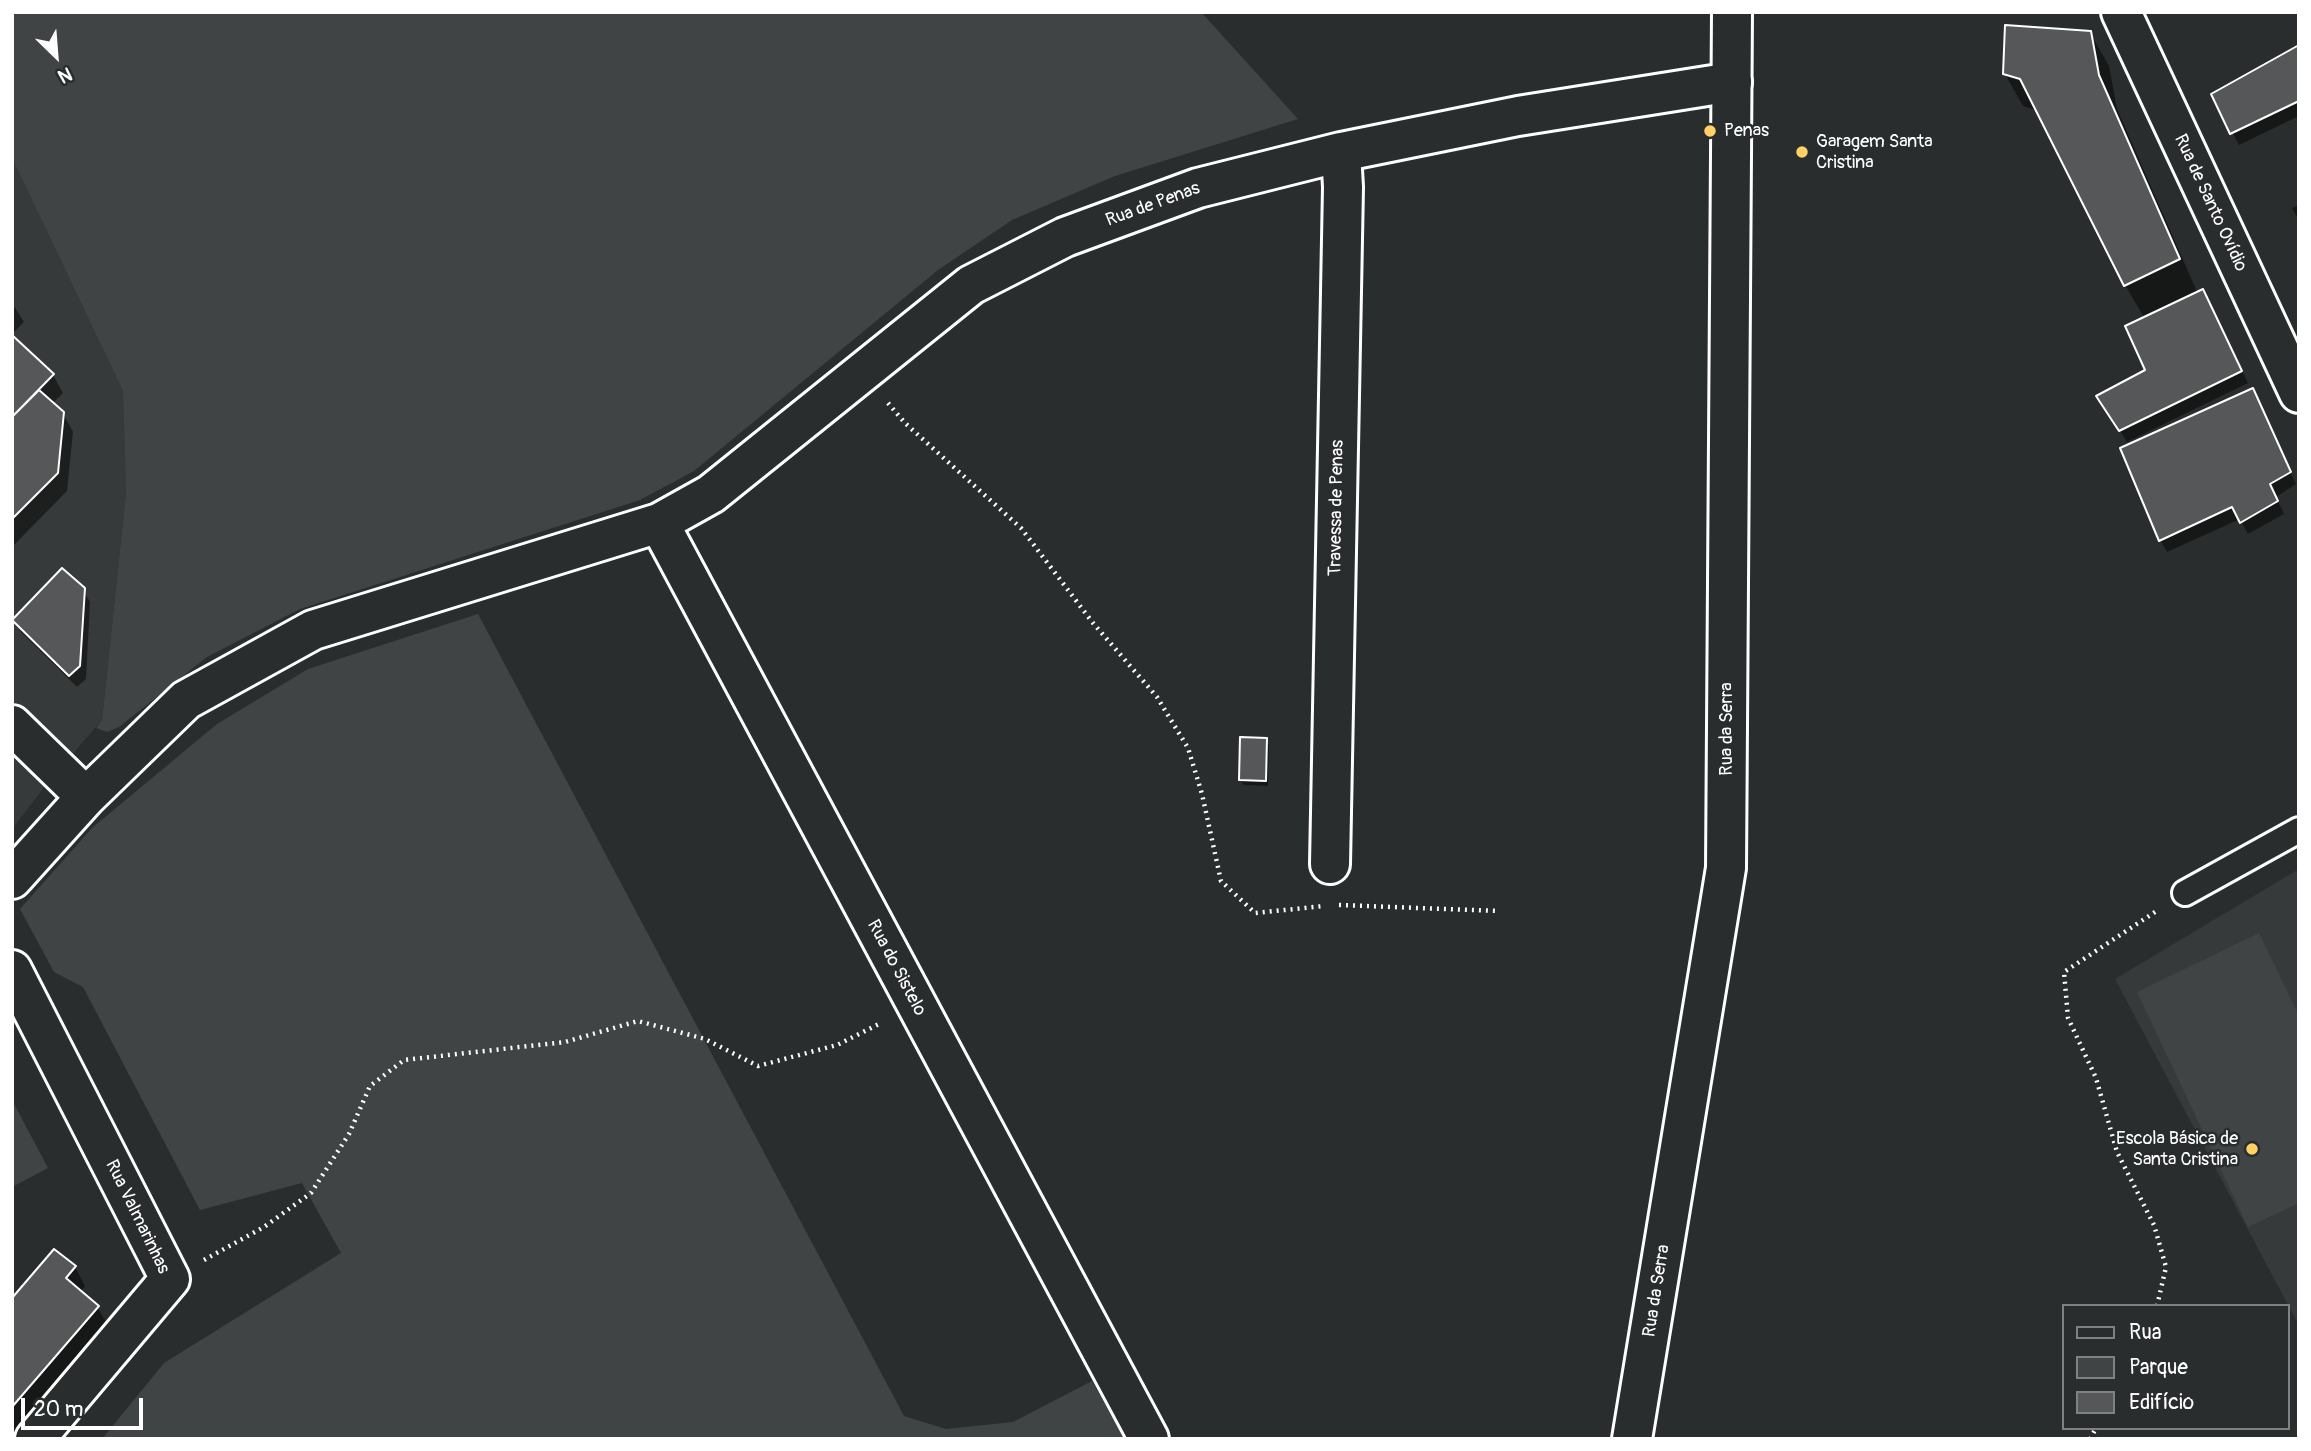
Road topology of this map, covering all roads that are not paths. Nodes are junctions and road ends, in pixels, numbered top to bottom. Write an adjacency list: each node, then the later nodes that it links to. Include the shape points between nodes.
1 (1732, 12): 3 (street, Rua da Serra)
2 (2121, 12): 5 (street, Rua de Santo Ovídio)
3 (1732, 82): 4 (street, Rua de Penas, via 1518,116); 16 (street, Rua da Serra, via 1726,868)
4 (1341, 152): 6 (street, Rua de Penas, via 1198,188 1065,237 971,285 711,494); 10 (street, Travessa de Penas)
5 (2299, 393)
6 (659, 523): 8 (street, Rua de Penas, via 313,630 186,700); 14 (street, Rua do Sistelo)
7 (12, 725): 8 (street)
8 (86, 797): 11 (street)
9 (2299, 830): 12 (lane)
10 (1330, 863)
11 (12, 878)
12 (2185, 893)
13 (12, 970): 15 (street, Rua Valmarinhas, via 170,1279)
14 (1140, 1430)
15 (35, 1439)
16 (1632, 1439)

